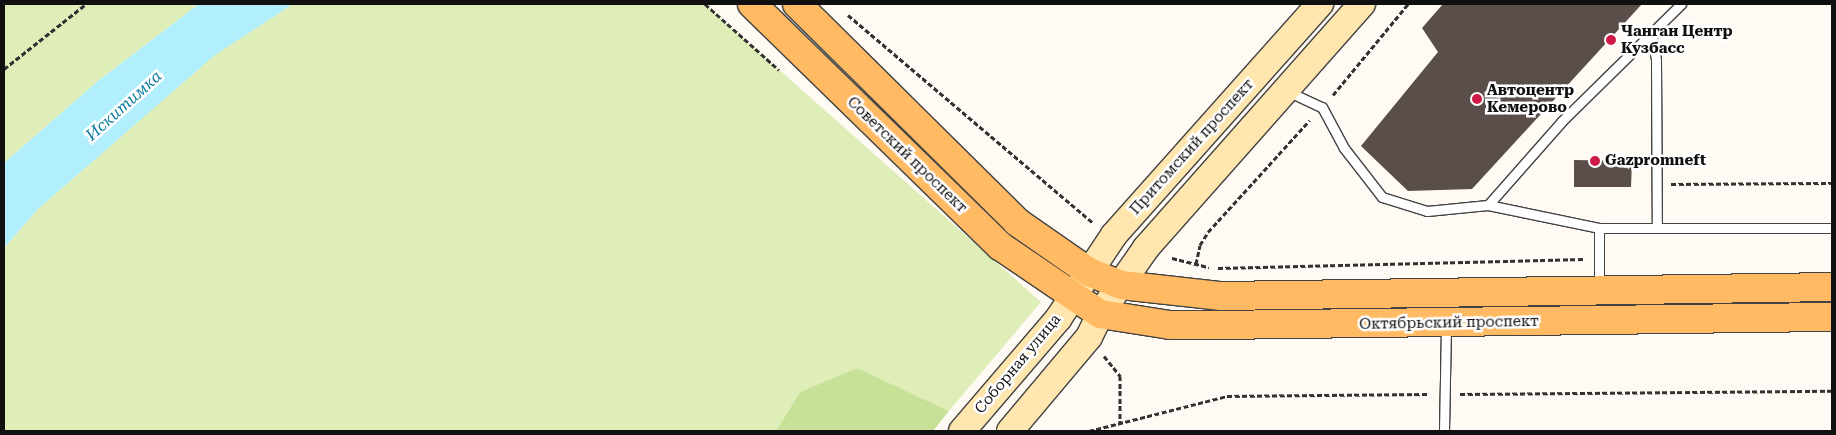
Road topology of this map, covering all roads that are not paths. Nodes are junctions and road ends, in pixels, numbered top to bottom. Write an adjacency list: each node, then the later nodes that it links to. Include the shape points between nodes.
1 (752, 4): 16 (main road, Советский проспект, via 1000,246)
2 (797, 4): 12 (main road, Советский проспект, via 1017,222)
3 (1320, 4): 12 (main road, Притомский проспект, via 1114,235)
4 (1362, 4): 7 (main road)
5 (1681, 4): 6 (lane)
6 (1651, 31): 8 (lane, via 1562,121); 9 (lane, via 1656,60)
7 (1286, 90): 8 (lane, via 1322,107 1344,148 1382,198 1427,211); 13 (main road, via 1146,248)
8 (1488, 205): 10 (lane)
9 (1657, 227): 10 (lane); 11 (lane)
10 (1599, 228): 15 (lane)
11 (1832, 228)
12 (1089, 272): 13 (main road, Советский проспект); 16 (main road, Притомский проспект)
13 (1121, 285): 15 (main road, Октябрьский проспект, via 1221,296); 17 (main road)
14 (1832, 288): 15 (main road, Октябрьский проспект)
15 (1599, 291)
16 (1072, 295): 17 (main road, Октябрьский проспект); 20 (main road, Соборная улица, via 1058,319)
17 (1100, 314): 19 (main road, Октябрьский проспект, via 1170,325); 21 (main road, via 1089,337)
18 (1832, 318): 19 (main road, Октябрьский проспект)
19 (1446, 323): 22 (lane)
20 (962, 431)
21 (1010, 431)
22 (1444, 431)

